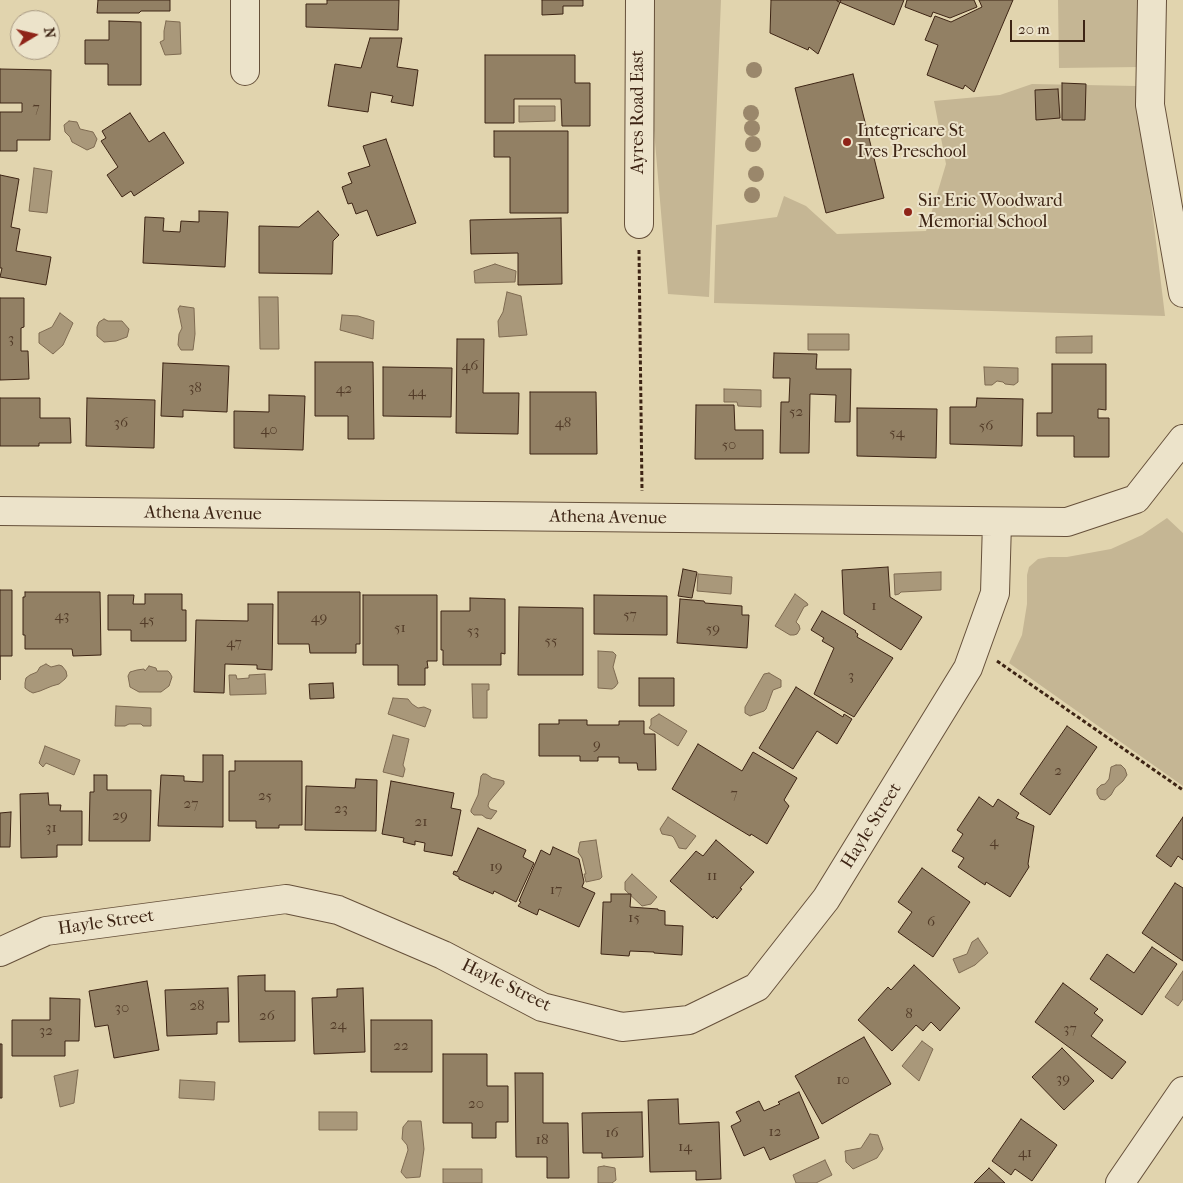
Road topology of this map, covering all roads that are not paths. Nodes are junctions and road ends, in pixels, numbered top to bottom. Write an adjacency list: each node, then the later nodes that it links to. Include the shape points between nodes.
1 (245, 0): 4 (street)
2 (640, 0): 5 (street, Ayres Road East)
3 (1152, 0): 6 (street, via 1150,106)
4 (245, 71)
5 (639, 224)
6 (1183, 293)
7 (1183, 439): 9 (street, Athena Avenue, via 1136,499 1067,522)
8 (0, 511): 9 (street, Athena Avenue)
9 (998, 522): 10 (street, Hayle Street, via 995,593 968,668 826,899 757,987 689,1020 622,1027 542,1007 443,954 338,910 286,899 46,931)
10 (0, 952)
11 (1183, 1091): 12 (street)
12 (1120, 1183)

